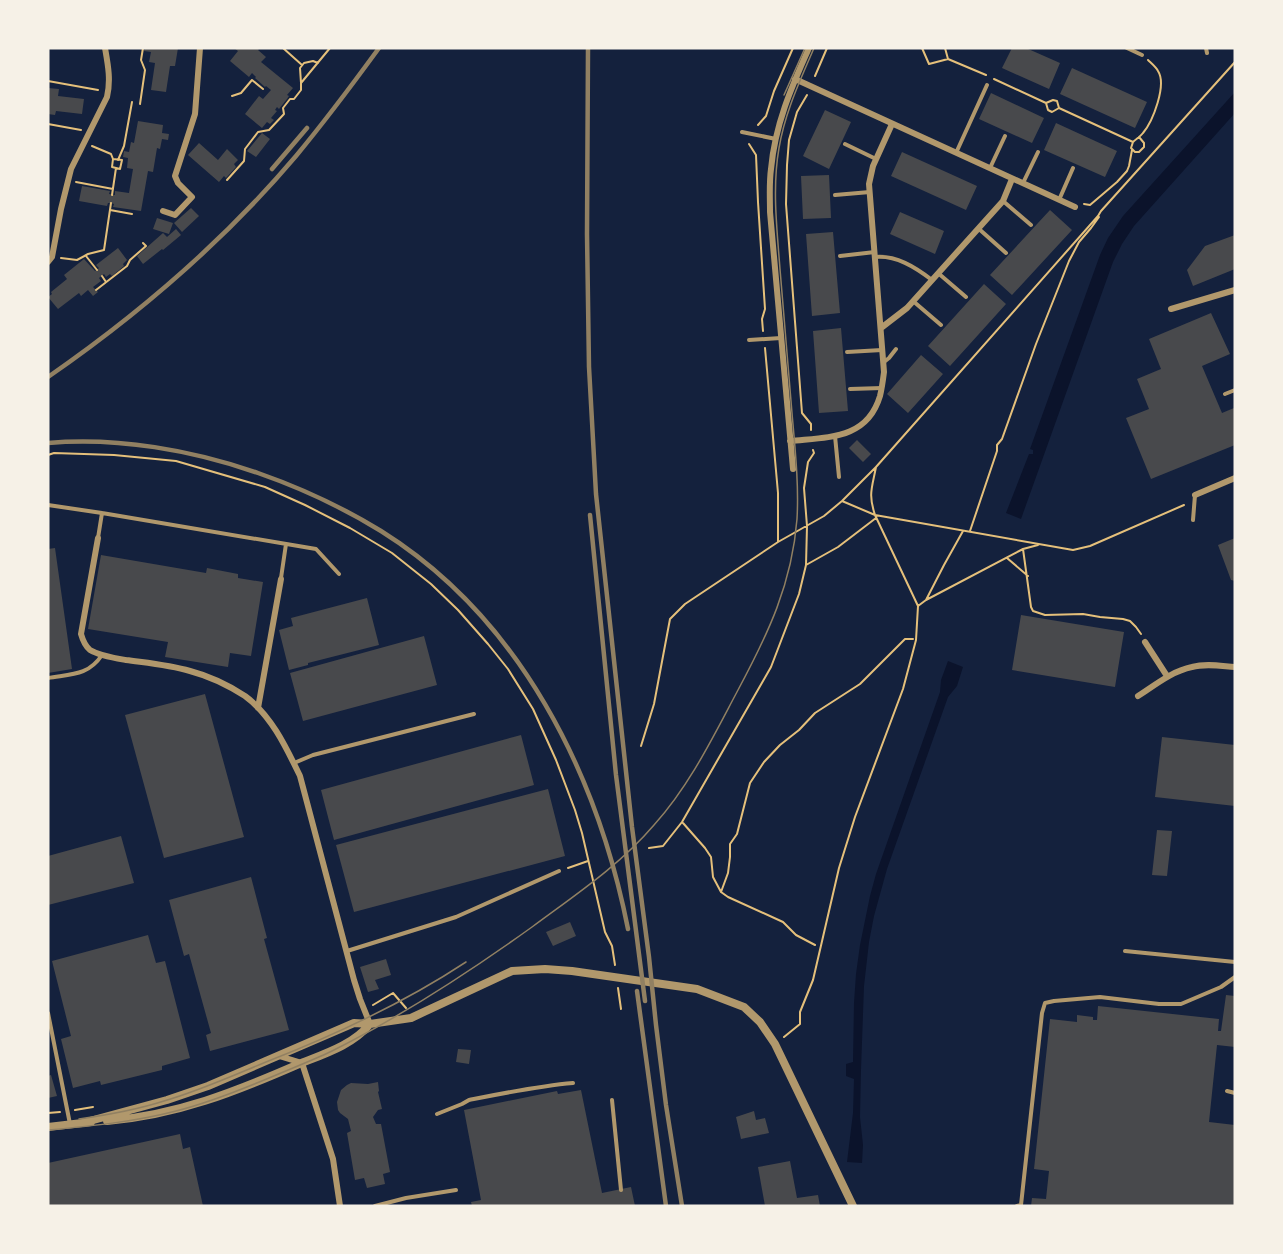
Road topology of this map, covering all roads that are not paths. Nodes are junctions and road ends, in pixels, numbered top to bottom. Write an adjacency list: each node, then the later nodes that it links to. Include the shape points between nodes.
1 (105, 48): 31 (street, via 108,92 71,169)
2 (200, 48): 25 (street, via 195,114 176,176 177,183 192,197 175,215)
3 (809, 48): 6 (street)
4 (1127, 48): 5 (lane)
5 (1142, 55)
6 (795, 79): 8 (street); 11 (street)
7 (987, 85): 14 (lane)
8 (892, 124): 14 (street); 15 (street)
9 (742, 132): 11 (lane)
10 (1005, 136): 16 (lane)
11 (776, 139): 40 (street, via 770,212)
12 (845, 144): 15 (lane)
13 (1038, 152): 19 (lane)
14 (956, 153): 16 (street)
15 (876, 159): 20 (street, via 869,179)
16 (990, 168): 18 (street)
17 (1073, 168): 22 (lane)
18 (1012, 179): 19 (street); 23 (street)
19 (1023, 183): 22 (street)
20 (870, 192): 21 (lane); 29 (street)
21 (835, 195)
22 (1059, 200): 24 (street)
23 (1003, 201): 26 (lane); 27 (street)
24 (1075, 207)
25 (163, 212)
26 (1032, 225)
27 (979, 229): 28 (lane); 32 (street)
28 (1006, 253)
29 (875, 255): 30 (lane); 33 (lane, via 896,259); 39 (street)
30 (840, 256)
31 (50, 260)
32 (938, 273): 33 (street); 35 (lane)
33 (932, 280): 36 (street)
34 (1235, 290): 37 (street)
35 (966, 297)
36 (914, 301): 38 (lane); 39 (street)
37 (1170, 309)
38 (941, 325)
39 (881, 328): 43 (street)
40 (781, 338): 41 (lane); 51 (street)
41 (749, 340)
42 (896, 349): 45 (lane)
43 (882, 350): 44 (lane); 45 (street)
44 (847, 352)
45 (883, 362): 46 (street)
46 (882, 388): 47 (lane); 50 (street, via 875,409 862,424)
47 (850, 389)
48 (1235, 390): 49 (lane)
49 (1225, 394)
50 (835, 436): 51 (street); 53 (lane)
51 (790, 441): 52 (street)
52 (793, 469)
53 (839, 477)
54 (1235, 478): 55 (street)
55 (1195, 495): 58 (lane)
56 (48, 505): 57 (lane)
57 (102, 513): 59 (lane); 60 (lane)
58 (1193, 520)
59 (98, 538): 64 (street, via 81,634 89,649)
60 (286, 544): 61 (lane, via 316,549); 62 (lane)
61 (339, 574)
62 (280, 579): 69 (street)
63 (1145, 642): 66 (street)
64 (102, 654): 67 (lane, via 84,672); 69 (street, via 204,675)
65 (1235, 668): 66 (street, via 1193,666)
66 (1167, 676): 68 (street)
67 (48, 678)
68 (1138, 696)
69 (258, 708): 71 (street)
70 (474, 714): 71 (lane)
71 (294, 763): 73 (street)
72 (559, 871): 73 (lane, via 456,917)
73 (346, 951): 78 (street)
74 (1125, 951): 75 (lane)
75 (1235, 962)
76 (1235, 977): 94 (lane, via 1181,1004 1100,997 1045,1003 1021,1205)
77 (48, 1013): 87 (lane)
78 (370, 1024): 79 (street, via 354,1023); 80 (street, via 344,1045); 93 (street, via 411,1018 512,971 545,969 698,989 744,1007 760,1022 775,1044)
79 (279, 1056): 80 (street); 86 (street, via 208,1086)
80 (302, 1063): 86 (street, via 183,1108 150,1116); 91 (street, via 333,1159)
81 (573, 1083): 85 (lane, via 469,1100)
82 (1227, 1091): 83 (lane)
83 (1235, 1093)
84 (612, 1100): 90 (lane)
85 (437, 1114)
86 (86, 1122): 87 (street)
87 (70, 1124): 88 (street)
88 (48, 1126)
89 (456, 1190): 92 (lane)
90 (621, 1190)
91 (340, 1206)
92 (375, 1206)
93 (853, 1206)
94 (1017, 1206)

